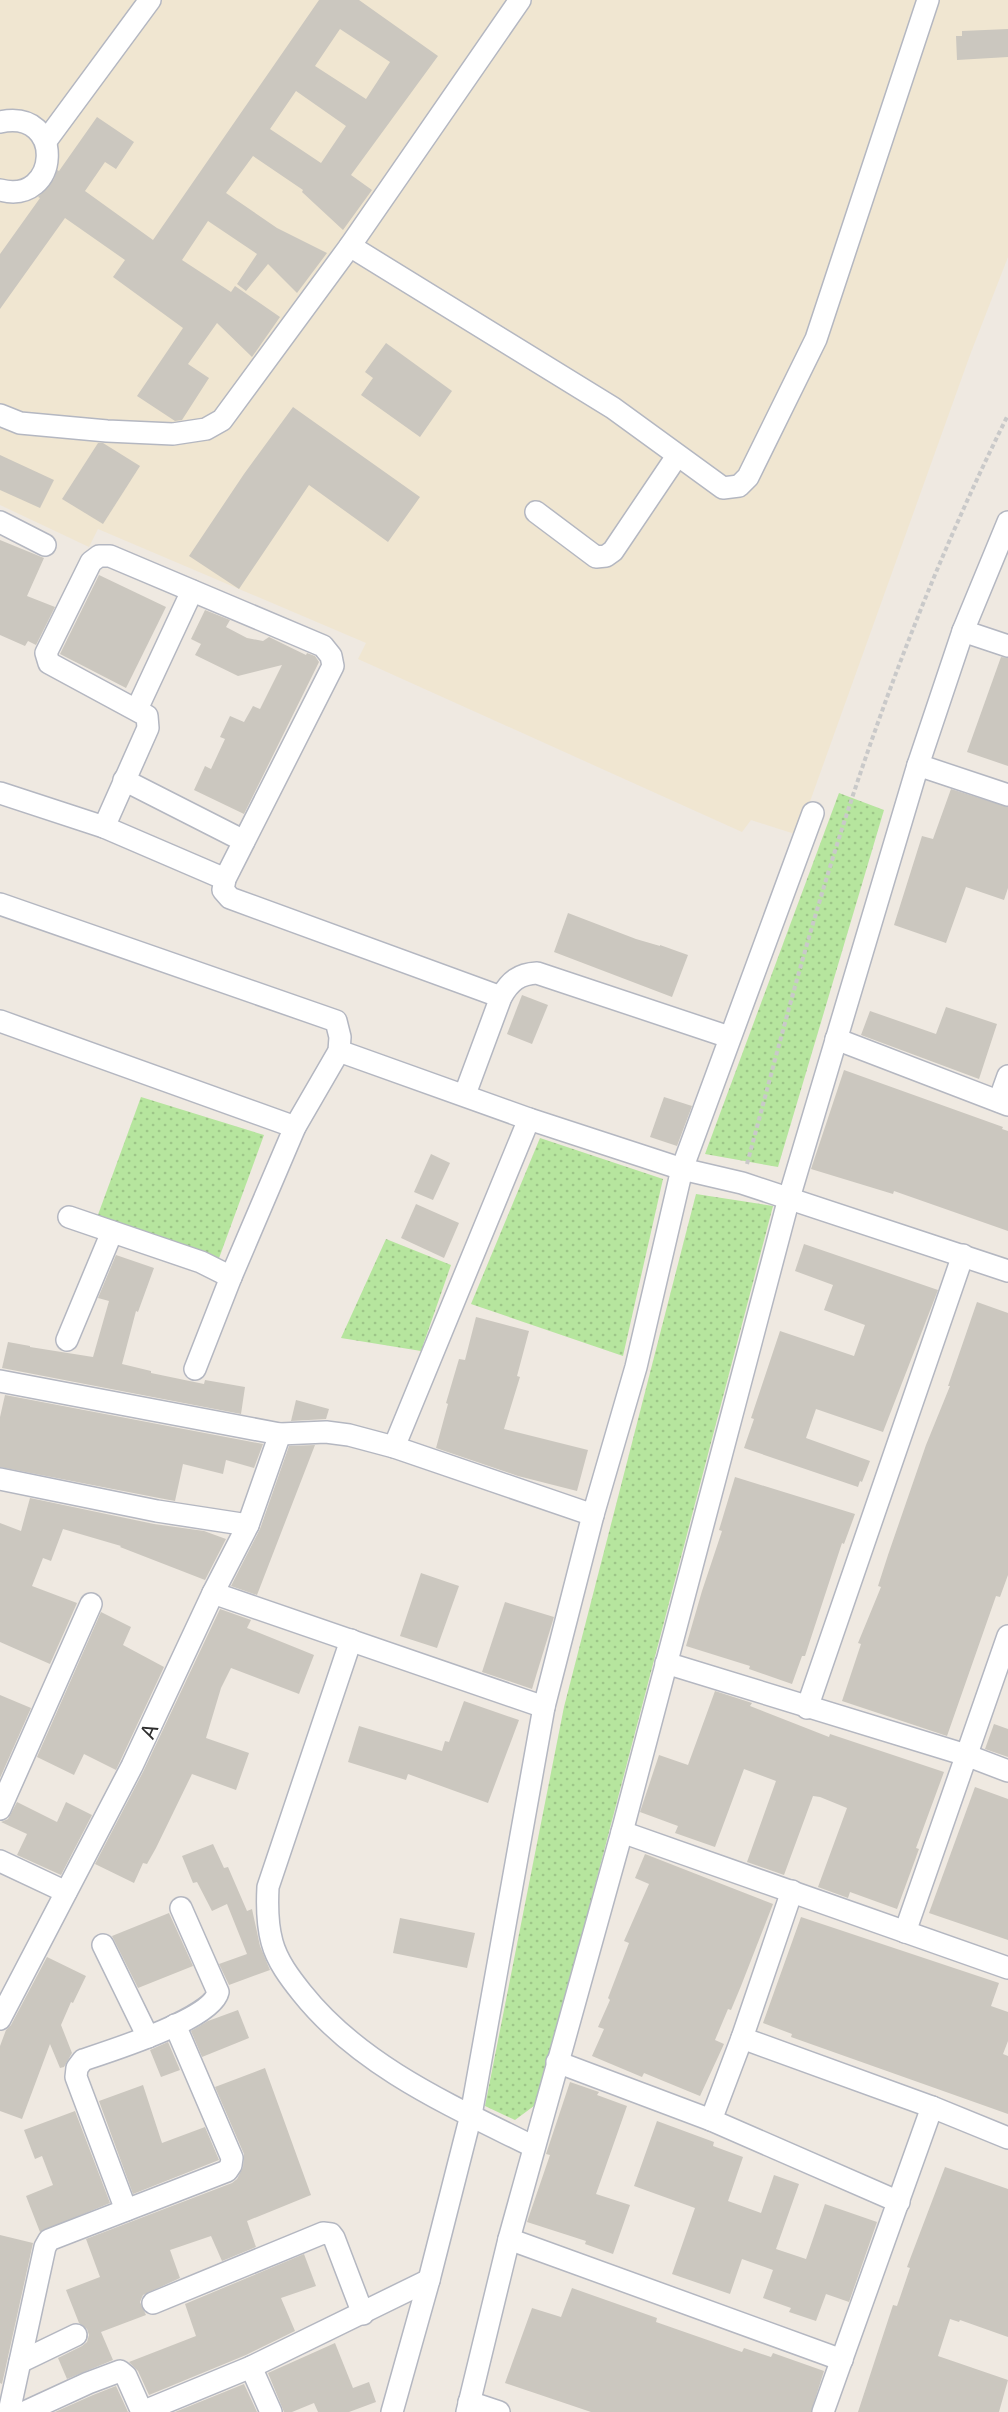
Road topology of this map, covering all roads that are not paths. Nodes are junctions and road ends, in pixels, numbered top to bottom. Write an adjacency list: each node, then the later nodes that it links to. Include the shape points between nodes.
1 (150, 0): 5 (street)
2 (520, 0): 7 (street)
3 (928, 0): 9 (street, via 816,339 748,477 739,486 723,488)
4 (0, 122): 5 (street, via 14,119 33,126)
5 (46, 141): 6 (street, via 49,162 40,180 23,192)
6 (1, 192)
7 (350, 246): 8 (street, via 242,396 222,420 206,429 173,434 107,431 20,423); 9 (street, via 613,408)
8 (0, 415)
9 (677, 456): 10 (street, via 606,556 596,556)
10 (536, 512)
11 (0, 522): 13 (street)
12 (1008, 522): 15 (street)
13 (45, 545)
14 (192, 591): 17 (street); 17 (street, via 110,556 99,556 91,562 46,653 49,663); 24 (street, via 323,646 331,656 333,666)
15 (963, 632): 16 (street); 18 (street)
16 (1008, 646)
17 (137, 709): 19 (street, via 147,716 148,728)
18 (918, 765): 21 (street); 30 (street)
19 (124, 780): 23 (street); 24 (street)
20 (0, 793): 23 (street)
21 (1008, 795)
22 (813, 813): 29 (street)
23 (104, 826): 25 (street)
24 (243, 842): 25 (street)
25 (224, 884): 27 (street, via 230,898)
26 (0, 904): 31 (street, via 336,1022)
27 (501, 997): 29 (street, via 508,984 523,974 537,973); 33 (street)
28 (0, 1021): 36 (street)
29 (729, 1037): 37 (street)
30 (836, 1039): 34 (street); 38 (street)
31 (339, 1051): 33 (street); 36 (street)
32 (1008, 1076): 34 (street)
33 (465, 1094): 35 (street)
34 (1004, 1103)
35 (529, 1119): 37 (street); 48 (street)
36 (295, 1127): 43 (street)
37 (682, 1169): 38 (street); 50 (street, via 636,1367)
38 (789, 1198): 41 (street); 56 (street)
39 (69, 1217): 40 (street)
40 (112, 1232): 43 (street, via 201,1262); 44 (street)
41 (963, 1255): 42 (street); 58 (street)
42 (1008, 1271)
43 (231, 1277): 45 (street)
44 (67, 1340)
45 (195, 1368)
46 (0, 1381): 47 (street)
47 (280, 1434): 48 (street, via 326,1432); 51 (street, A)
48 (394, 1448): 50 (street)
49 (0, 1479): 51 (street)
50 (593, 1515): 57 (street)
51 (248, 1525): 52 (street, A)
52 (213, 1593): 55 (street); 65 (street, A, via 132,1766)
53 (92, 1604): 61 (street)
54 (1008, 1636): 59 (street)
55 (351, 1640): 57 (street); 76 (street, via 268,1887 272,1943 287,1975 338,2031 377,2063)
56 (666, 1663): 58 (street); 62 (street)
57 (544, 1707): 76 (street)
58 (807, 1708): 59 (street)
59 (966, 1755): 60 (street); 67 (street)
60 (1008, 1771)
61 (0, 1809)
62 (622, 1832): 64 (street); 74 (street)
63 (0, 1861): 65 (street)
64 (792, 1890): 67 (street); 73 (street)
65 (66, 1892): 70 (street, A)
66 (181, 1908): 71 (street, via 218,1992 211,2005)
67 (905, 1932): 69 (street)
68 (103, 1945): 72 (street)
69 (1008, 1968)
70 (0, 2019)
71 (175, 2025): 72 (street); 81 (street, via 232,2158 231,2165 227,2171)
72 (148, 2037): 81 (street, via 83,2061 76,2068)
73 (742, 2038): 75 (street); 77 (street)
74 (557, 2062): 77 (street); 79 (street)
75 (932, 2107): 78 (street); 80 (street)
76 (471, 2115): 79 (street); 83 (street)
77 (711, 2120): 80 (street)
78 (1008, 2138)
79 (534, 2147): 82 (street)
80 (899, 2202): 87 (street)
81 (126, 2210): 88 (street, via 49,2240)
82 (509, 2239): 87 (street); 90 (street)
83 (429, 2280): 85 (street); 95 (street)
84 (153, 2303): 85 (street, via 323,2233 334,2238)
85 (363, 2313): 89 (street)
86 (76, 2335): 88 (street)
87 (842, 2360): 97 (street)
88 (20, 2361): 91 (street)
89 (251, 2367): 93 (street); 94 (street)
90 (468, 2407): 96 (street)
91 (9, 2412)
92 (25, 2412): 93 (street, via 120,2371)
93 (142, 2412)
94 (271, 2412)
95 (392, 2412)
96 (499, 2412)
97 (823, 2412)

